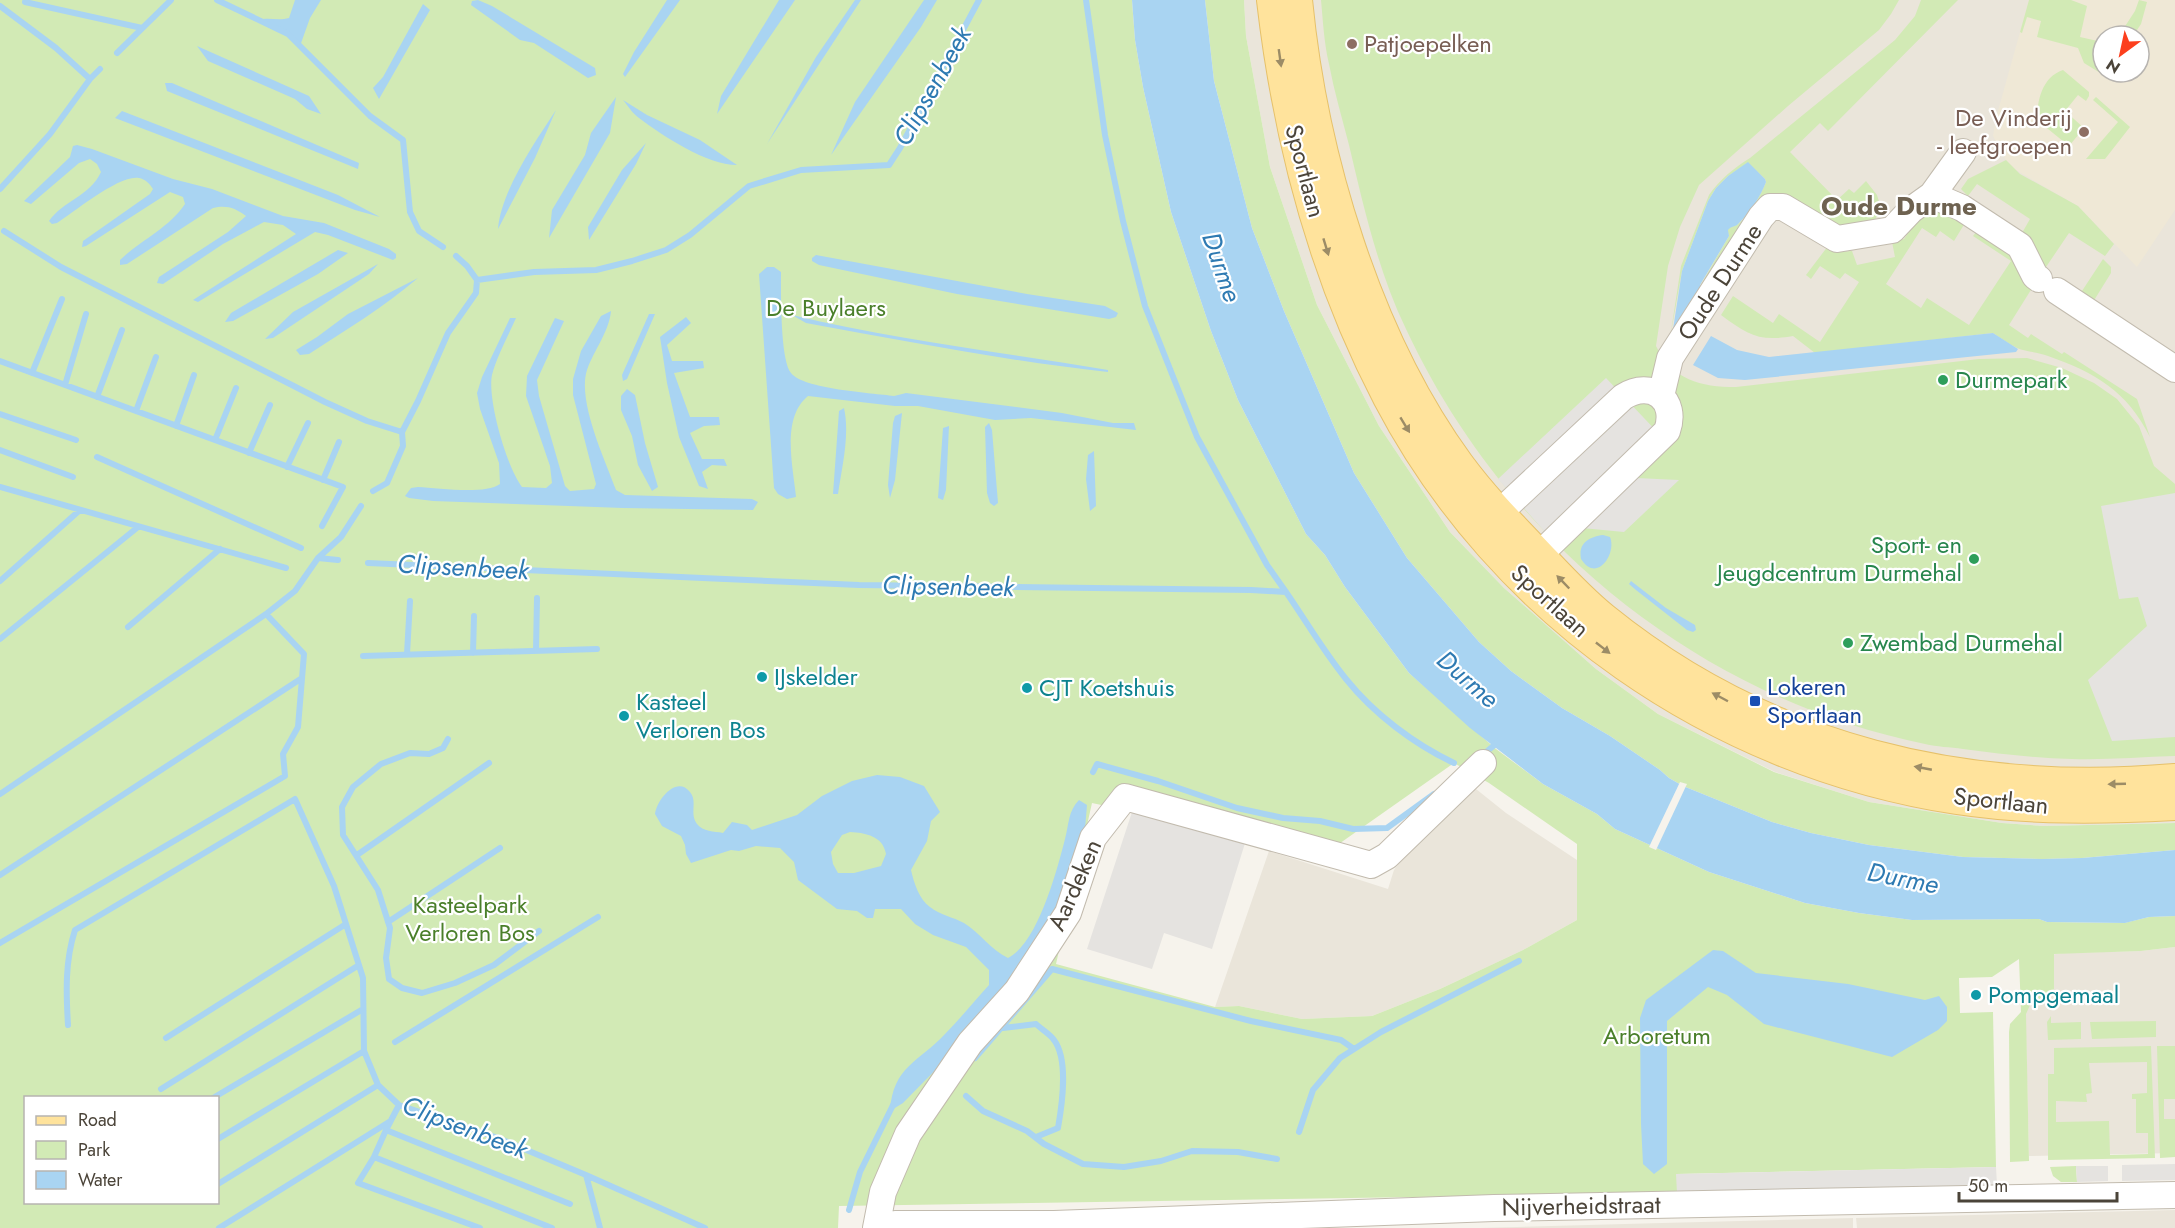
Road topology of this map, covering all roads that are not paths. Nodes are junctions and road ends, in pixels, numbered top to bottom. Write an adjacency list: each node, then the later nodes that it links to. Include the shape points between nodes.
1 (1273, 0): 7 (main road, Sportlaan, one-way to 7, via 1280,62 1300,157 1345,301 1378,376 1431,467)
2 (1296, 0): 7 (main road, Sportlaan, via 1320,144 1358,271 1389,346)
3 (1963, 152): 4 (street, Oude Durme)
4 (1932, 195): 5 (street, via 1962,208 2020,246 2035,276); 6 (street, Oude Durme, via 1892,230 1837,239 1783,207 1770,207 1674,352)
5 (2175, 369)
6 (1661, 396): 7 (street, via 1640,389 1623,397); 8 (street, Oude Durme, via 1669,410 1667,431)
7 (1489, 522): 8 (main road, Sportlaan)
8 (1528, 564): 10 (main road, Sportlaan, one-way to 8, via 2089,784 2001,779 1918,767 1819,741 1736,706 1674,670); 11 (main road, Sportlaan, one-way to 11, via 1586,635 1622,664 1725,725 1811,762 1911,790 1981,801 2068,807)
9 (1483, 763): 13 (street, Aardeken, via 1387,856 1371,865 1125,797 1093,838 1068,913 1017,991 970,1043 908,1134 883,1192)
10 (2175, 780)
11 (2175, 804)
12 (2175, 1195): 13 (street, Nijverheidstraat, via 1494,1208 1054,1224 895,1224)
13 (878, 1228)

